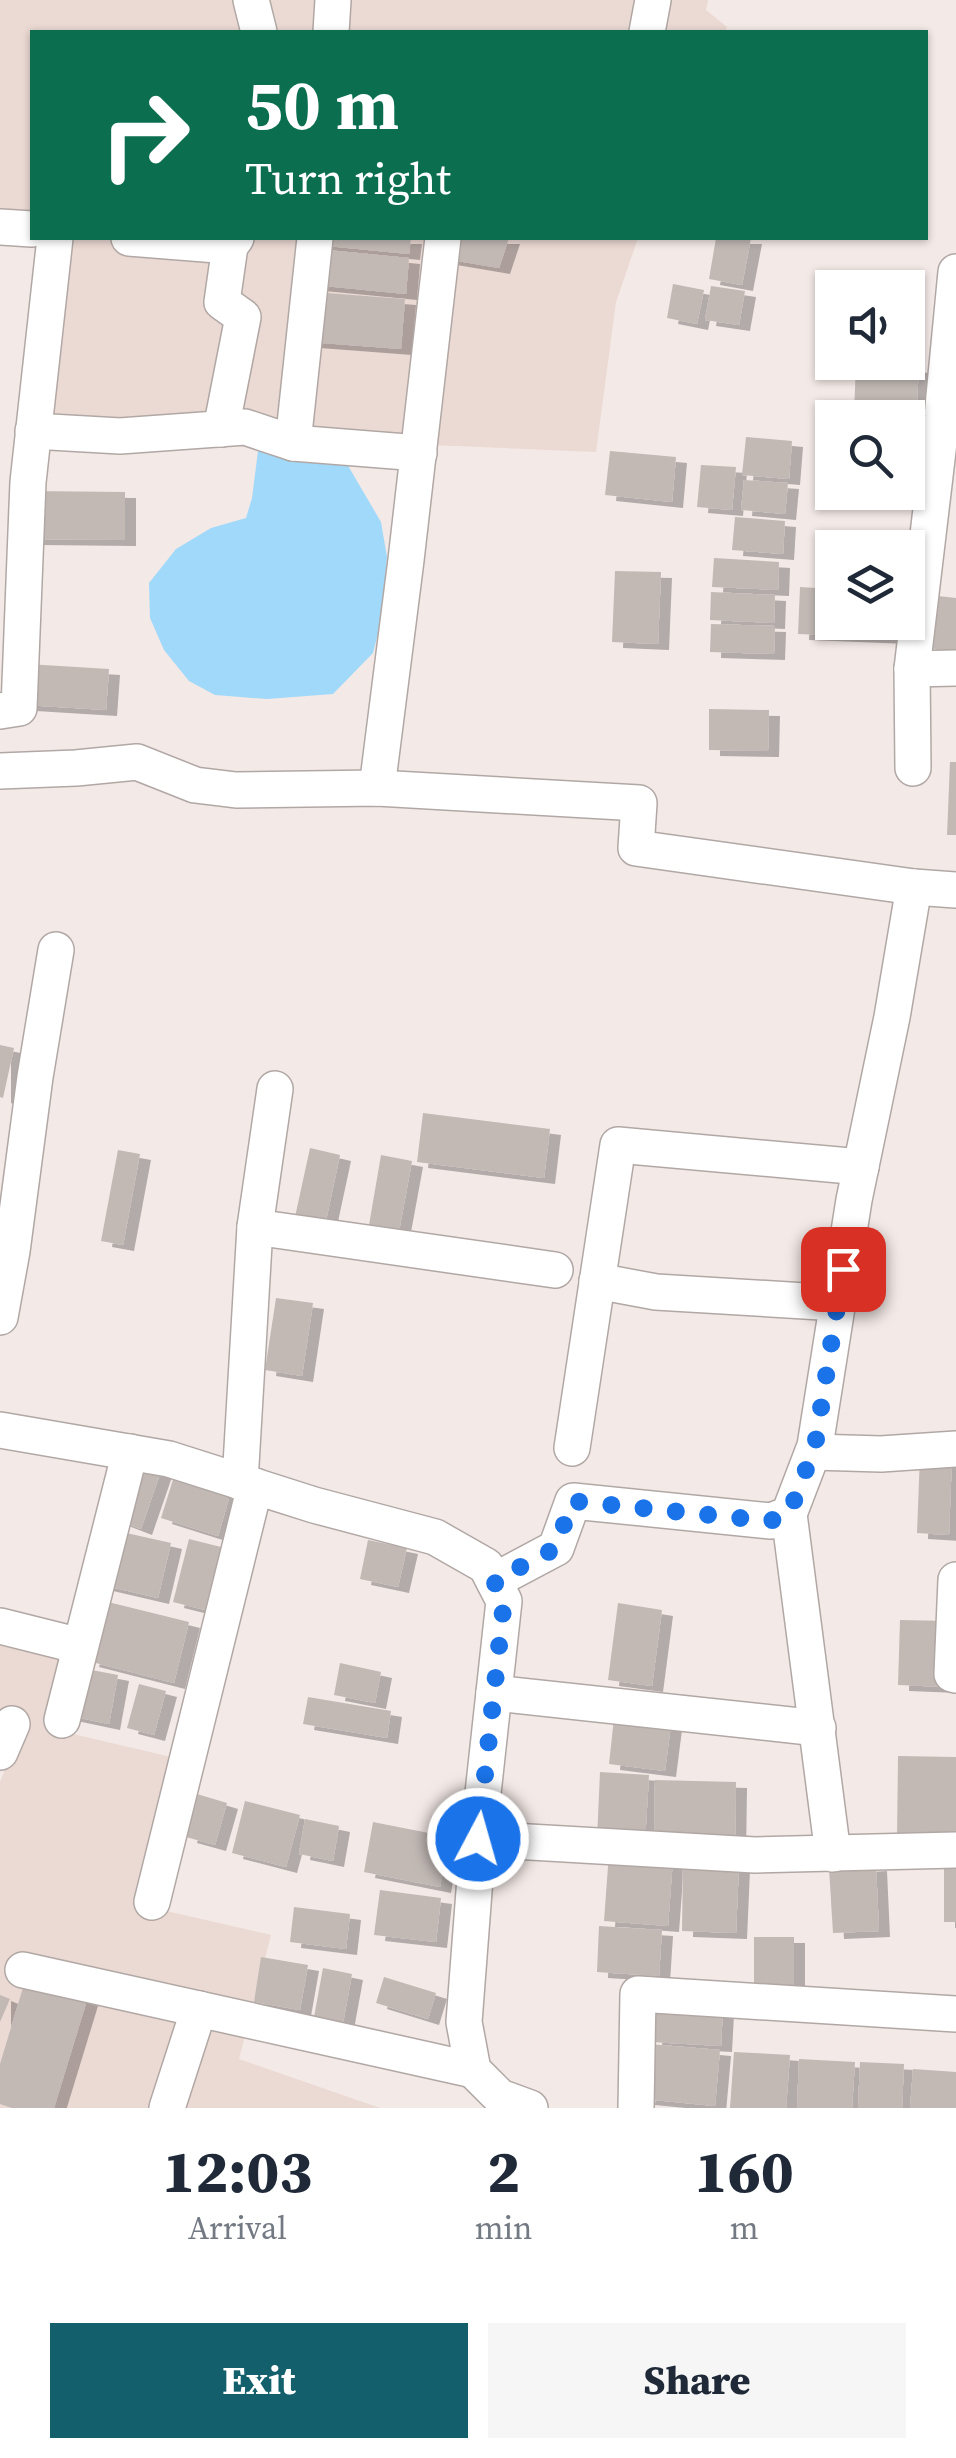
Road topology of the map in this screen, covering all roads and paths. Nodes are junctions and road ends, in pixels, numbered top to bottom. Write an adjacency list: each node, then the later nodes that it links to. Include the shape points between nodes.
1 (251, 0): 4 (street)
2 (333, 0): 5 (street)
3 (653, 0): 6 (street)
4 (258, 30)
5 (331, 30)
6 (647, 30)
7 (0, 227): 8 (street)
8 (30, 230)
9 (55, 240): 16 (street)
10 (180, 240): 13 (street)
11 (315, 240): 17 (street)
12 (443, 240): 18 (street)
13 (233, 242): 15 (street, via 222,302 242,317)
14 (956, 272): 19 (street)
15 (221, 429): 16 (street, via 120,436); 17 (street, via 244,427)
16 (33, 432): 22 (street, via 19,708)
17 (293, 444): 18 (street)
18 (418, 454): 25 (street)
19 (946, 467): 20 (street)
20 (912, 668): 21 (street); 23 (street)
21 (956, 668)
22 (0, 712)
23 (914, 768)
24 (0, 771): 25 (street, via 137,762 195,785 236,790)
25 (376, 788): 26 (street, via 638,804 636,848)
26 (914, 887): 27 (street); 30 (street)
27 (956, 890)
28 (56, 950): 35 (street)
29 (275, 1089): 31 (street)
30 (861, 1167): 33 (street, via 618,1146); 34 (street)
31 (255, 1227): 32 (street); 41 (street)
32 (555, 1270)
33 (597, 1281): 34 (street, via 656,1292); 37 (street)
34 (838, 1303): 40 (street)
35 (0, 1317)
36 (1, 1435): 39 (street)
37 (572, 1448)
38 (956, 1450): 40 (street)
39 (130, 1452): 41 (street); 46 (street)
40 (813, 1452): 42 (street)
41 (247, 1484): 44 (street, via 435,1536 486,1566); 54 (street)
42 (789, 1514): 44 (street, via 770,1521 572,1501 556,1548); 50 (street)
43 (956, 1580): 47 (street)
44 (494, 1581): 48 (street, via 504,1601)
45 (0, 1626): 46 (street)
46 (80, 1646): 49 (street)
47 (956, 1675)
48 (494, 1692): 50 (street); 51 (street)
49 (62, 1720)
50 (818, 1728): 53 (street)
51 (478, 1839): 53 (street); 58 (street, via 464,2022)
52 (956, 1850): 53 (street)
53 (833, 1854)
54 (152, 1902)
55 (23, 1970): 56 (street)
56 (199, 2010): 58 (street); 59 (street)
57 (956, 2014): 61 (street, via 638,1994)
58 (480, 2087): 60 (street)
59 (167, 2108)
60 (530, 2108)
61 (636, 2108)

